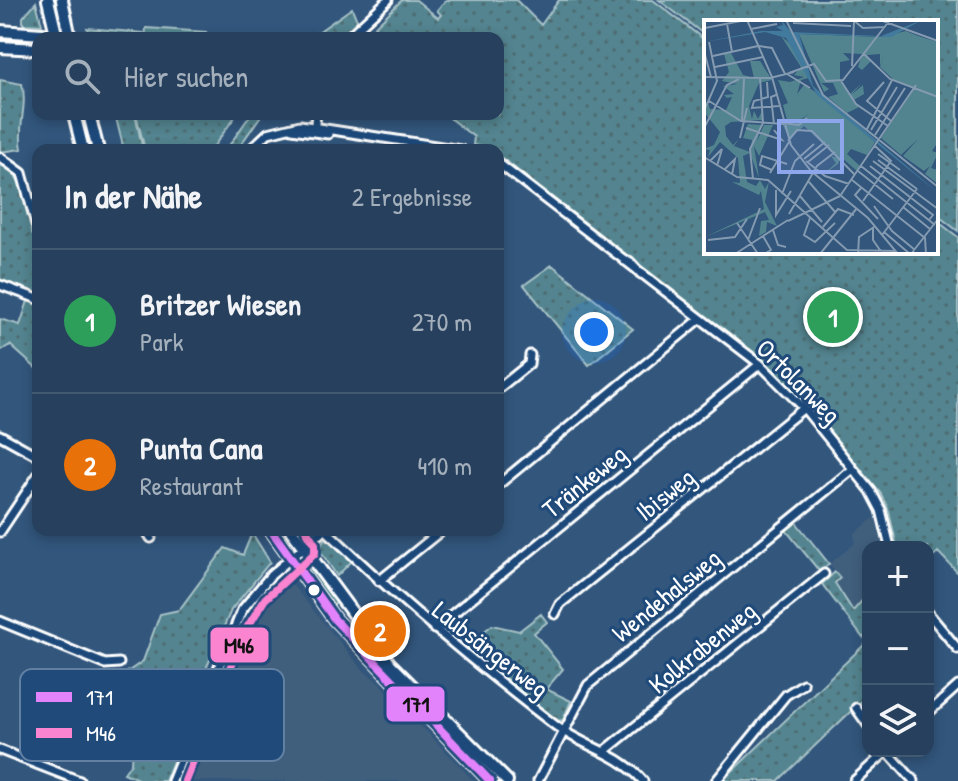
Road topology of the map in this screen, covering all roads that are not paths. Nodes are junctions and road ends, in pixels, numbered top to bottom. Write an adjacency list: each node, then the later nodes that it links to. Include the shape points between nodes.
1 (48, 0): 5 (main road)
2 (62, 0): 6 (main road)
3 (388, 0): 7 (street)
4 (0, 31): 8 (main road)
5 (57, 32)
6 (69, 32)
7 (353, 32)
8 (32, 34)
9 (0, 47): 10 (main road)
10 (32, 49)
11 (76, 120): 15 (main road)
12 (90, 120): 16 (main road)
13 (315, 120): 14 (street)
14 (314, 130): 17 (street, via 291,127 268,133); 18 (street)
15 (82, 144)
16 (96, 144)
17 (256, 144)
18 (419, 144)
19 (0, 157): 21 (street, via 22,173)
20 (504, 168): 24 (street, Ortolanweg)
21 (32, 210)
22 (0, 285): 23 (street)
23 (32, 297)
24 (700, 319): 26 (street, Ortolanweg); 32 (street)
25 (530, 355): 27 (street, via 529,364)
26 (760, 364): 28 (street, Ortolanweg); 48 (street, Tränkeweg)
27 (504, 384)
28 (804, 408): 31 (street, Ortolanweg); 45 (street, Ibisweg, via 560,604)
29 (0, 435): 30 (street)
30 (32, 453)
31 (853, 469): 40 (street, Ortolanweg, via 878,501); 58 (street, Wendehalsweg, via 588,685)
32 (504, 480)
33 (32, 484): 34 (street)
34 (0, 532)
35 (275, 536): 42 (main road)
36 (295, 536): 41 (main road)
37 (318, 536): 41 (street)
38 (331, 536): 44 (street, Laubsängerweg)
39 (435, 536): 44 (street)
40 (888, 541)
41 (304, 548): 42 (street); 69 (main road, via 390,664)
42 (290, 559): 52 (street, via 256,591 234,625); 68 (main road, via 335,620)
43 (824, 574): 60 (street, Kolkrabenweg)
44 (379, 581): 48 (street, Laubsängerweg)
45 (555, 614)
46 (934, 619): 49 (street)
47 (0, 621): 51 (street, via 105,664)
48 (434, 629): 58 (street, Laubsängerweg)
49 (955, 640): 50 (street)
50 (958, 649)
51 (119, 663)
52 (217, 669)
53 (803, 684): 72 (street, via 786,695)
54 (958, 686): 56 (street)
55 (856, 708): 57 (street)
56 (934, 708)
57 (862, 716)
58 (563, 731): 60 (street, Laubsängerweg); 70 (street, Wendehalsweg)
59 (0, 750): 63 (street)
60 (606, 750): 71 (street, Laubsängerweg)
61 (880, 757): 73 (street)
62 (892, 757): 74 (street)
63 (20, 758)
64 (28, 761): 66 (street)
65 (180, 761): 67 (street)
66 (80, 781)
67 (172, 781)
68 (490, 781)
69 (507, 781)
70 (538, 781)
71 (643, 781)
72 (716, 781)
73 (854, 781)
74 (914, 781)

